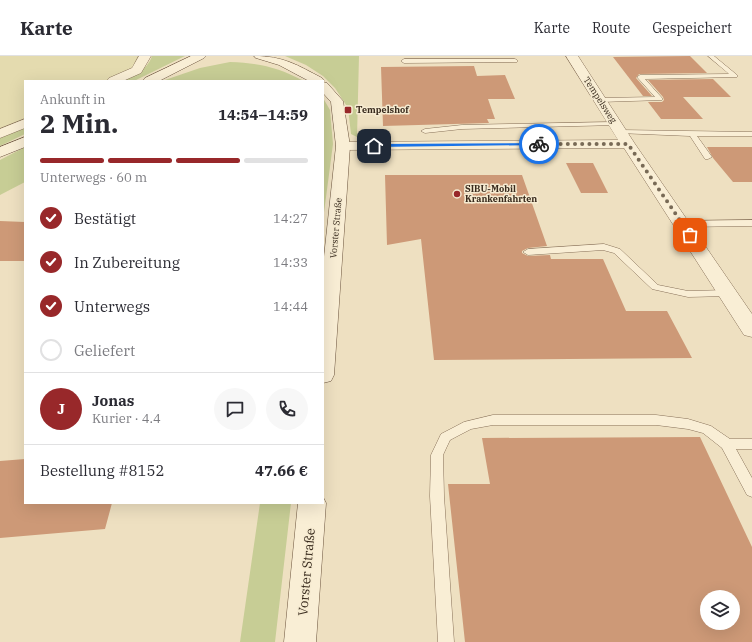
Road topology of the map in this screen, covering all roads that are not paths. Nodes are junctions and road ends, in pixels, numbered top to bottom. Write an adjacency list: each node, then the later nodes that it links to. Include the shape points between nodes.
1 (145, 56): 8 (street, via 137,70)
2 (200, 56): 9 (street)
3 (260, 56): 10 (street, via 283,63)
4 (572, 56): 12 (street, Tempelsweg)
5 (711, 56): 12 (lane, via 734,76 640,77 660,99)
6 (404, 60): 7 (lane)
7 (515, 61)
8 (115, 80)
9 (151, 80)
10 (317, 80)
11 (324, 87): 20 (street, Vorster Straße, via 337,101)
12 (600, 100): 16 (street, Tempelsweg)
13 (24, 122): 15 (street)
14 (425, 131): 16 (lane, via 462,127)
15 (0, 134)
16 (621, 134): 17 (lane); 20 (street); 24 (street, Tempelsweg)
17 (692, 134): 18 (lane); 22 (lane)
18 (752, 134)
19 (24, 141): 21 (street)
20 (343, 146): 28 (street, Vorster Straße)
21 (0, 153)
22 (708, 157)
23 (752, 223): 24 (lane)
24 (682, 224): 26 (street, Tempelsweg)
25 (528, 252): 26 (lane, via 604,247 617,252 655,287 688,294)
26 (728, 293): 27 (street, Tempelsweg)
27 (752, 330)
28 (324, 364)
29 (727, 444): 30 (lane); 31 (lane); 34 (lane, via 706,429 656,420 494,420 468,425 445,437 437,455 437,496)
30 (752, 444)
31 (752, 491)
32 (312, 504): 33 (street, Vorster Straße)
33 (300, 642)
34 (446, 642)

